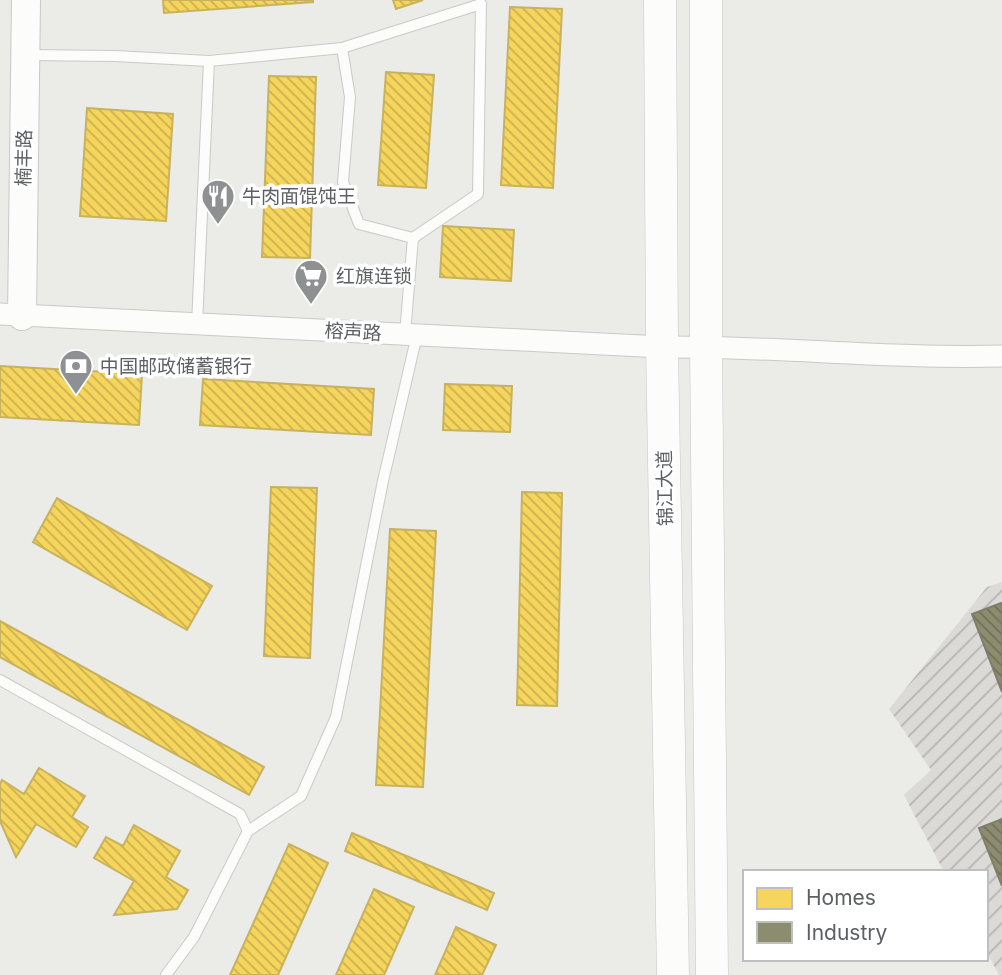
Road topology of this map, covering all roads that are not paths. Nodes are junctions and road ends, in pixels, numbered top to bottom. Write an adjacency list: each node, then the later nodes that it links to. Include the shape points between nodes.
1 (26, 0): 5 (street, 楠丰路)
2 (660, 0): 11 (main road, 锦江大道)
3 (706, 0): 12 (main road)
4 (342, 48): 6 (lane); 7 (lane, via 350,97 343,182 359,224); 7 (lane, via 481,4 478,194)
5 (26, 55): 6 (lane); 8 (street, 楠丰路)
6 (209, 61): 9 (lane)
7 (413, 238): 10 (lane)
8 (11, 315): 9 (street, 榕声路)
9 (197, 324): 10 (street, 榕声路)
10 (411, 335): 11 (street, 榕声路); 15 (lane, via 336,717 301,796)
11 (662, 347): 12 (street, 榕声路); 17 (main road, 锦江大道)
12 (706, 347): 13 (street, 榕声路); 18 (main road)
13 (1002, 356)
14 (0, 680): 15 (lane, via 240,814)
15 (248, 831): 16 (lane, via 194,937)
16 (166, 975)
17 (673, 975)
18 (712, 975)

